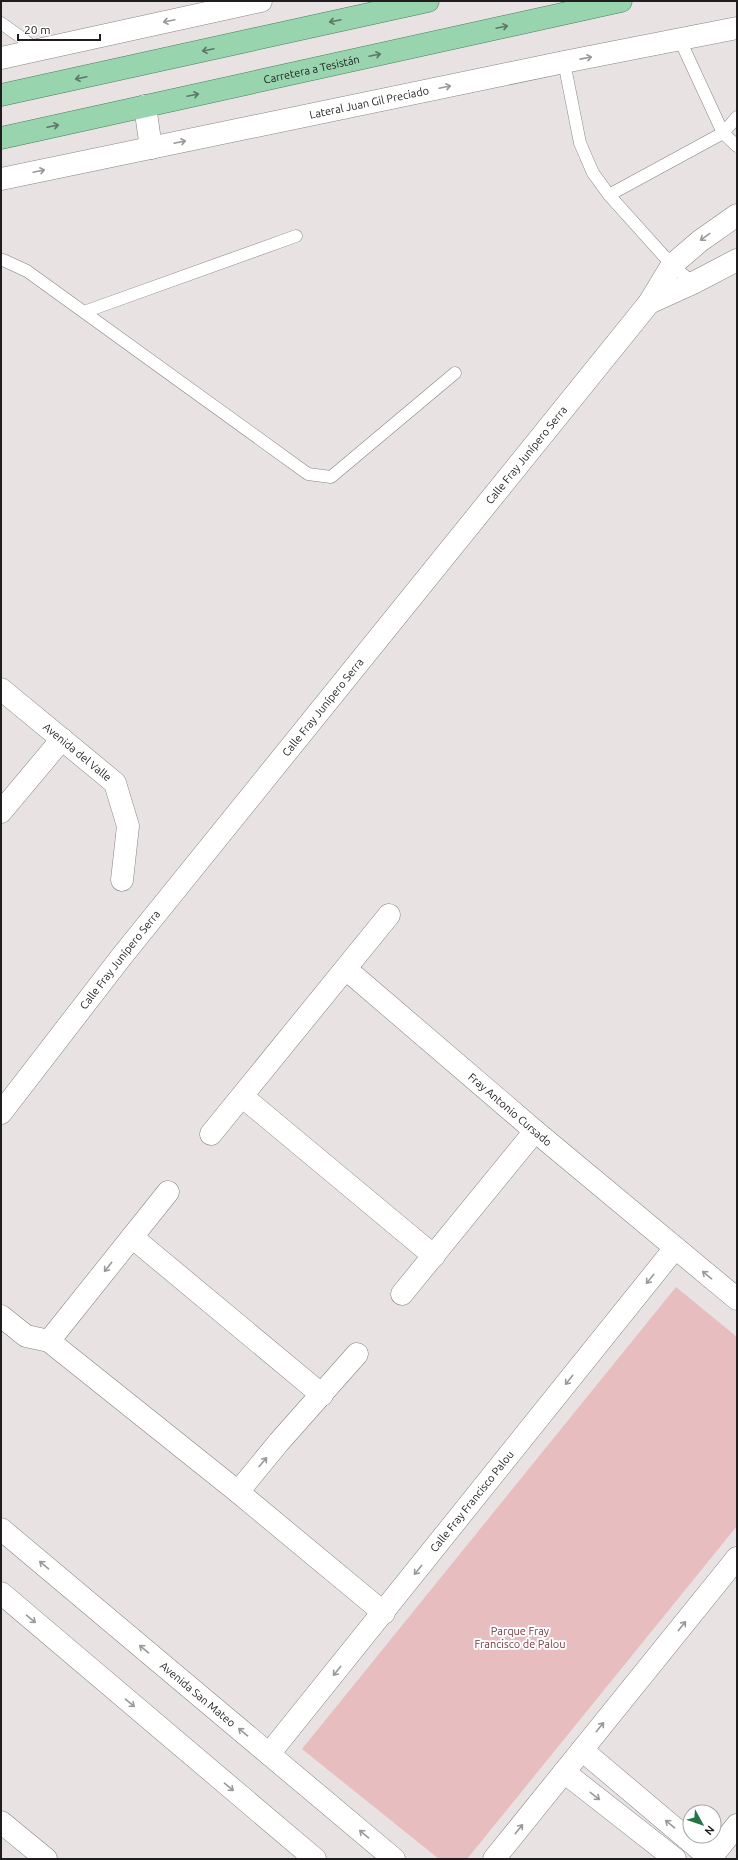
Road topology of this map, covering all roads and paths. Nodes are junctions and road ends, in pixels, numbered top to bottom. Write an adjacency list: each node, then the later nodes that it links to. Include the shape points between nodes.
1 (262, 1): 7 (street, one-way to 7)
2 (428, 1): 10 (main road, one-way to 10)
3 (621, 1): 11 (main road, Carretera a Tesistán, one-way to 3)
4 (1, 23): 7 (lane)
5 (737, 28): 6 (street, Lateral Juan Gil Preciado)
6 (680, 40): 9 (street, Lateral Juan Gil Preciado, one-way to 6); 13 (lane)
7 (36, 50): 8 (street)
8 (1, 58)
9 (564, 62): 16 (street, Lateral Juan Gil Preciado, one-way to 9); 18 (lane, via 580,143 593,173)
10 (1, 95)
11 (145, 106): 14 (main road, Carretera a Tesistán, one-way to 11); 16 (street)
12 (737, 118): 13 (lane)
13 (723, 133): 15 (lane); 18 (lane)
14 (1, 138)
15 (737, 146)
16 (151, 148): 17 (street, Lateral Juan Gil Preciado, one-way to 16)
17 (1, 179)
18 (609, 196): 23 (lane)
19 (737, 215): 23 (street, Calle Fray Junípero Serra, one-way to 23)
20 (296, 236): 26 (lane)
21 (1, 260): 26 (lane, via 27,271)
22 (737, 260): 24 (street, Calle Fray Junípero Serra)
23 (672, 265): 24 (lane); 25 (street, Calle Fray Junípero Serra)
24 (693, 283): 25 (street, Calle Fray Junípero Serra)
25 (649, 303): 35 (street, Calle Fray Junípero Serra, via 122,956)
26 (84, 312): 27 (lane, via 308,474 331,477)
27 (454, 373)
28 (1, 689): 29 (street, Avenida del Valle)
29 (62, 739): 30 (street); 31 (street, Avenida del Valle, via 115,784 128,826)
30 (1, 812)
31 (122, 880)
32 (389, 915): 33 (street)
33 (346, 969): 34 (street); 36 (street, Fray Antonio Cursado)
34 (243, 1097): 37 (street); 41 (street)
35 (1, 1113)
36 (535, 1131): 40 (street, Fray Antonio Cursado); 41 (street)
37 (211, 1134)
38 (168, 1192): 39 (street)
39 (132, 1237): 45 (street, one-way to 45); 47 (street)
40 (675, 1248): 43 (street, Fray Antonio Cursado, one-way to 40); 52 (street, Calle Fray Francisco Palou, one-way to 52)
41 (434, 1256): 42 (street)
42 (402, 1294)
43 (737, 1299)
44 (1, 1316): 45 (street, via 26,1336)
45 (49, 1341): 48 (street)
46 (357, 1354): 47 (street)
47 (322, 1395): 48 (street, one-way to 47)
48 (238, 1492): 52 (street)
49 (1, 1529): 54 (street, Avenida San Mateo, one-way to 49)
50 (737, 1558): 53 (street, one-way to 50)
51 (1, 1593): 60 (street, one-way to 60)
52 (384, 1613): 54 (street, Calle Fray Francisco Palou, one-way to 54)
53 (582, 1750): 55 (street); 58 (street, one-way to 53)
54 (269, 1754): 61 (street, Avenida San Mateo, one-way to 54)
55 (564, 1772): 62 (street, one-way to 55); 63 (street, one-way to 63)
56 (1, 1822): 59 (street)
57 (737, 1825): 58 (street)
58 (710, 1858)
59 (46, 1859)
60 (315, 1859)
61 (394, 1859)
62 (494, 1859)
63 (675, 1859)

